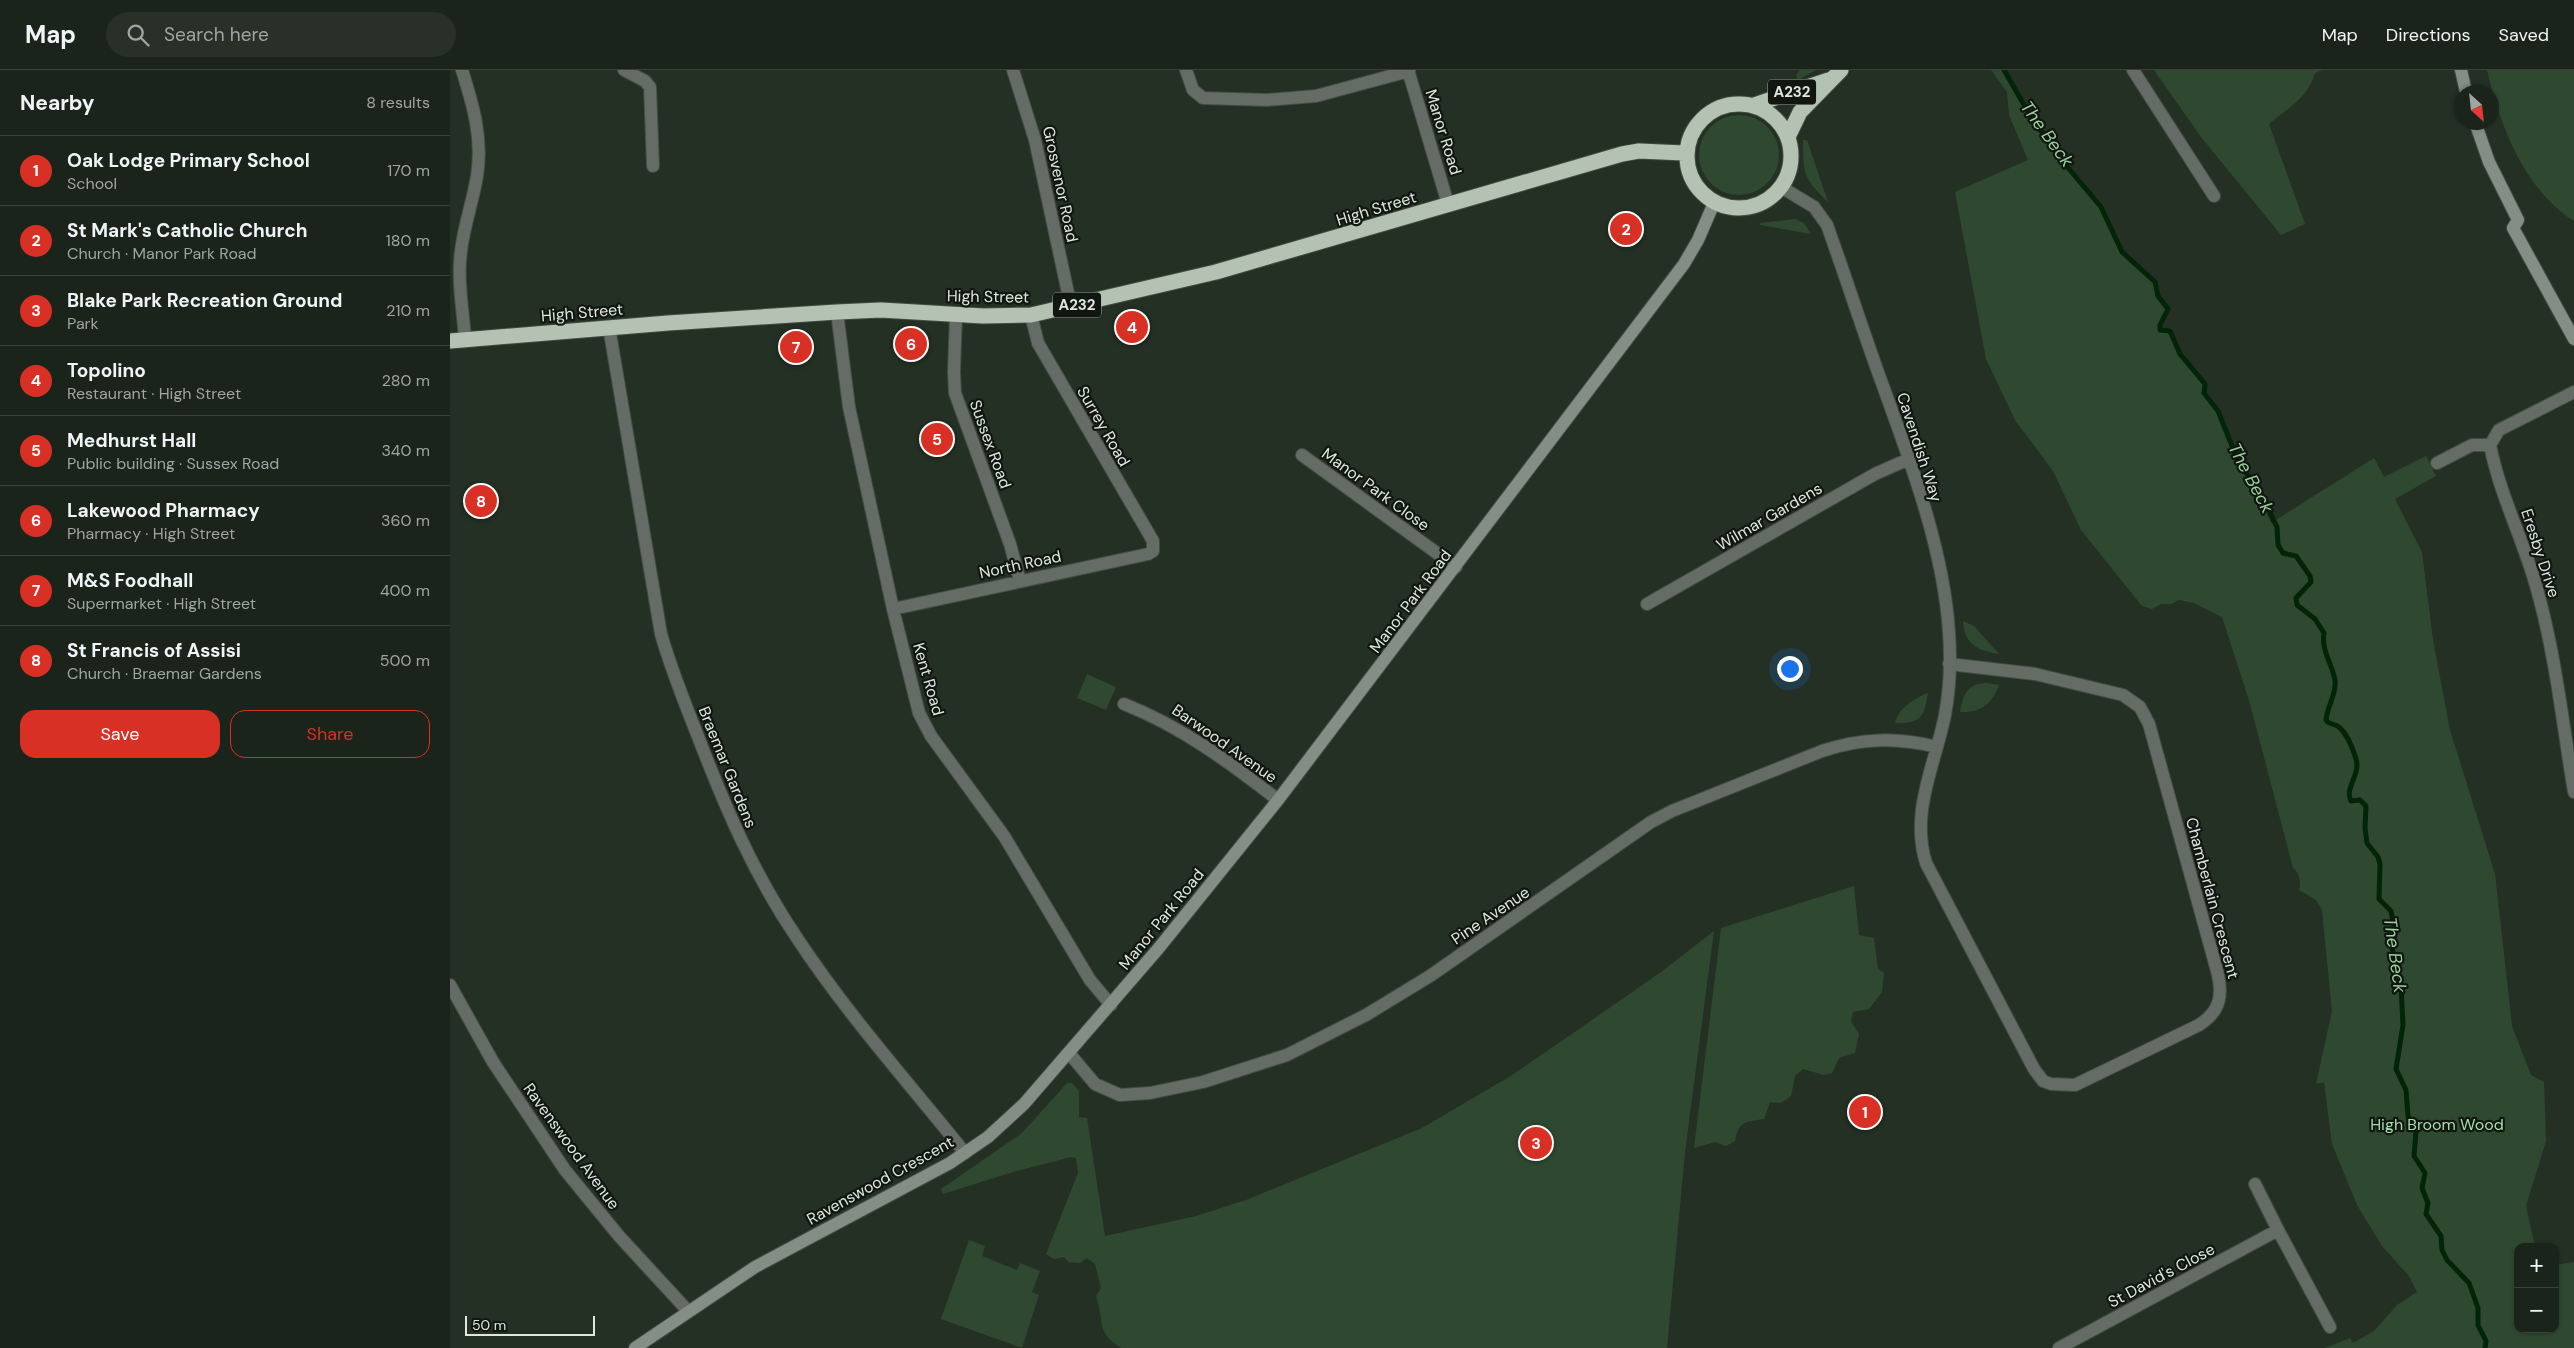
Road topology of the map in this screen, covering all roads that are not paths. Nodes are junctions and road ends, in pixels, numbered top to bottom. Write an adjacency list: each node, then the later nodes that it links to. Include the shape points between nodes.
1 (462, 70): 24 (street, via 476,116 479,146 477,177 462,239 460,264)
2 (624, 70): 14 (street, via 650,87)
3 (1014, 70): 19 (street, Grosvenor Road, via 1030,119)
4 (1186, 70): 7 (street, via 1193,90 1203,98 1267,100 1316,96)
5 (2133, 70): 16 (street)
6 (2461, 70): 9 (street)
7 (1409, 71): 18 (street, Manor Road)
8 (1835, 75): 10 (highway, A232); 12 (highway, A232, via 1800,112)
9 (2464, 85)
10 (1754, 105): 12 (highway, via 1776,118); 13 (highway, via 1724,106 1711,112 1693,130)
11 (2478, 130): 25 (street, via 2489,162 2518,220 2514,228)
12 (1788, 137): 15 (highway, via 1790,164 1788,176)
13 (1684, 153): 17 (highway, via 1694,184); 18 (highway, High Street / A232, via 1645,151 1622,154)
14 (653, 166)
15 (1781, 187): 17 (highway, via 1773,197 1749,207 1735,208); 30 (street, Cavendish Way, via 1814,207 1827,225)
16 (2214, 196)
17 (1714, 203): 33 (street, Manor Park Road, via 1684,264)
18 (1448, 204): 19 (highway, High Street / A232, via 1216,272)
19 (1071, 307): 22 (highway, High Street / A232)
20 (837, 312): 21 (highway, High Street / A232); 23 (highway, High Street / A232); 36 (street, Kent Road, via 849,407)
21 (956, 314): 22 (highway, High Street / A232); 34 (street, Sussex Road, via 955,393 1010,544)
22 (1031, 315): 32 (street, Surrey Road, via 1038,343 1153,541)
23 (609, 328): 24 (highway, High Street / A232); 45 (street, Braemar Gardens, via 661,634 728,815 797,938 856,1019)
24 (465, 339): 26 (highway, High Street / A232)
25 (2574, 339)
26 (450, 341)
27 (2574, 392): 28 (street, via 2499,430)
28 (2490, 445): 31 (street, via 2472,444); 40 (street, Eresby Drive, via 2497,477 2539,595)
29 (1302, 455): 33 (street, Manor Park Close)
30 (1908, 459): 35 (street, Wilmar Gardens, via 1861,482); 37 (street, Cavendish Way, via 1943,587 1949,631)
31 (2437, 463)
32 (1153, 551): 34 (street, North Road)
33 (1456, 567): 41 (street, Manor Park Road)
34 (1020, 581): 36 (street, North Road)
35 (1647, 604)
36 (893, 609): 43 (street, Kent Road, via 924,724 1004,836 1090,980)
37 (1949, 664): 39 (street, Cavendish Way, via 1948,698); 39 (street, Chamberlain Crescent, via 2055,678 2124,695 2140,706 2149,724 2221,985 2221,999 2211,1016 2183,1034 2082,1083 2059,1086 2043,1080 2034,1069 1923,854 1920,811)
38 (1124, 704): 41 (street, Barwood Avenue, via 1190,735)
39 (1937, 747): 44 (street, Pine Avenue, via 1882,739 1846,744 1666,814 1389,1001 1325,1037 1275,1060 1186,1086 1120,1095 1095,1084)
40 (2574, 792)
41 (1278, 800): 43 (street, Manor Park Road)
42 (450, 985): 48 (street, Ravenswood Avenue, via 493,1062 565,1170 624,1242)
43 (1111, 1005): 44 (street, Ravenswood Crescent)
44 (1070, 1054): 45 (street, Ravenswood Crescent, via 1024,1104)
45 (965, 1153): 48 (street, Ravenswood Crescent, via 906,1189 763,1262)
46 (2255, 1184): 47 (street)
47 (2278, 1230): 49 (street); 51 (street, St David's Close)
48 (688, 1312): 50 (street, Ravenswood Crescent)
49 (2330, 1327)
50 (635, 1348)
51 (2059, 1348)

